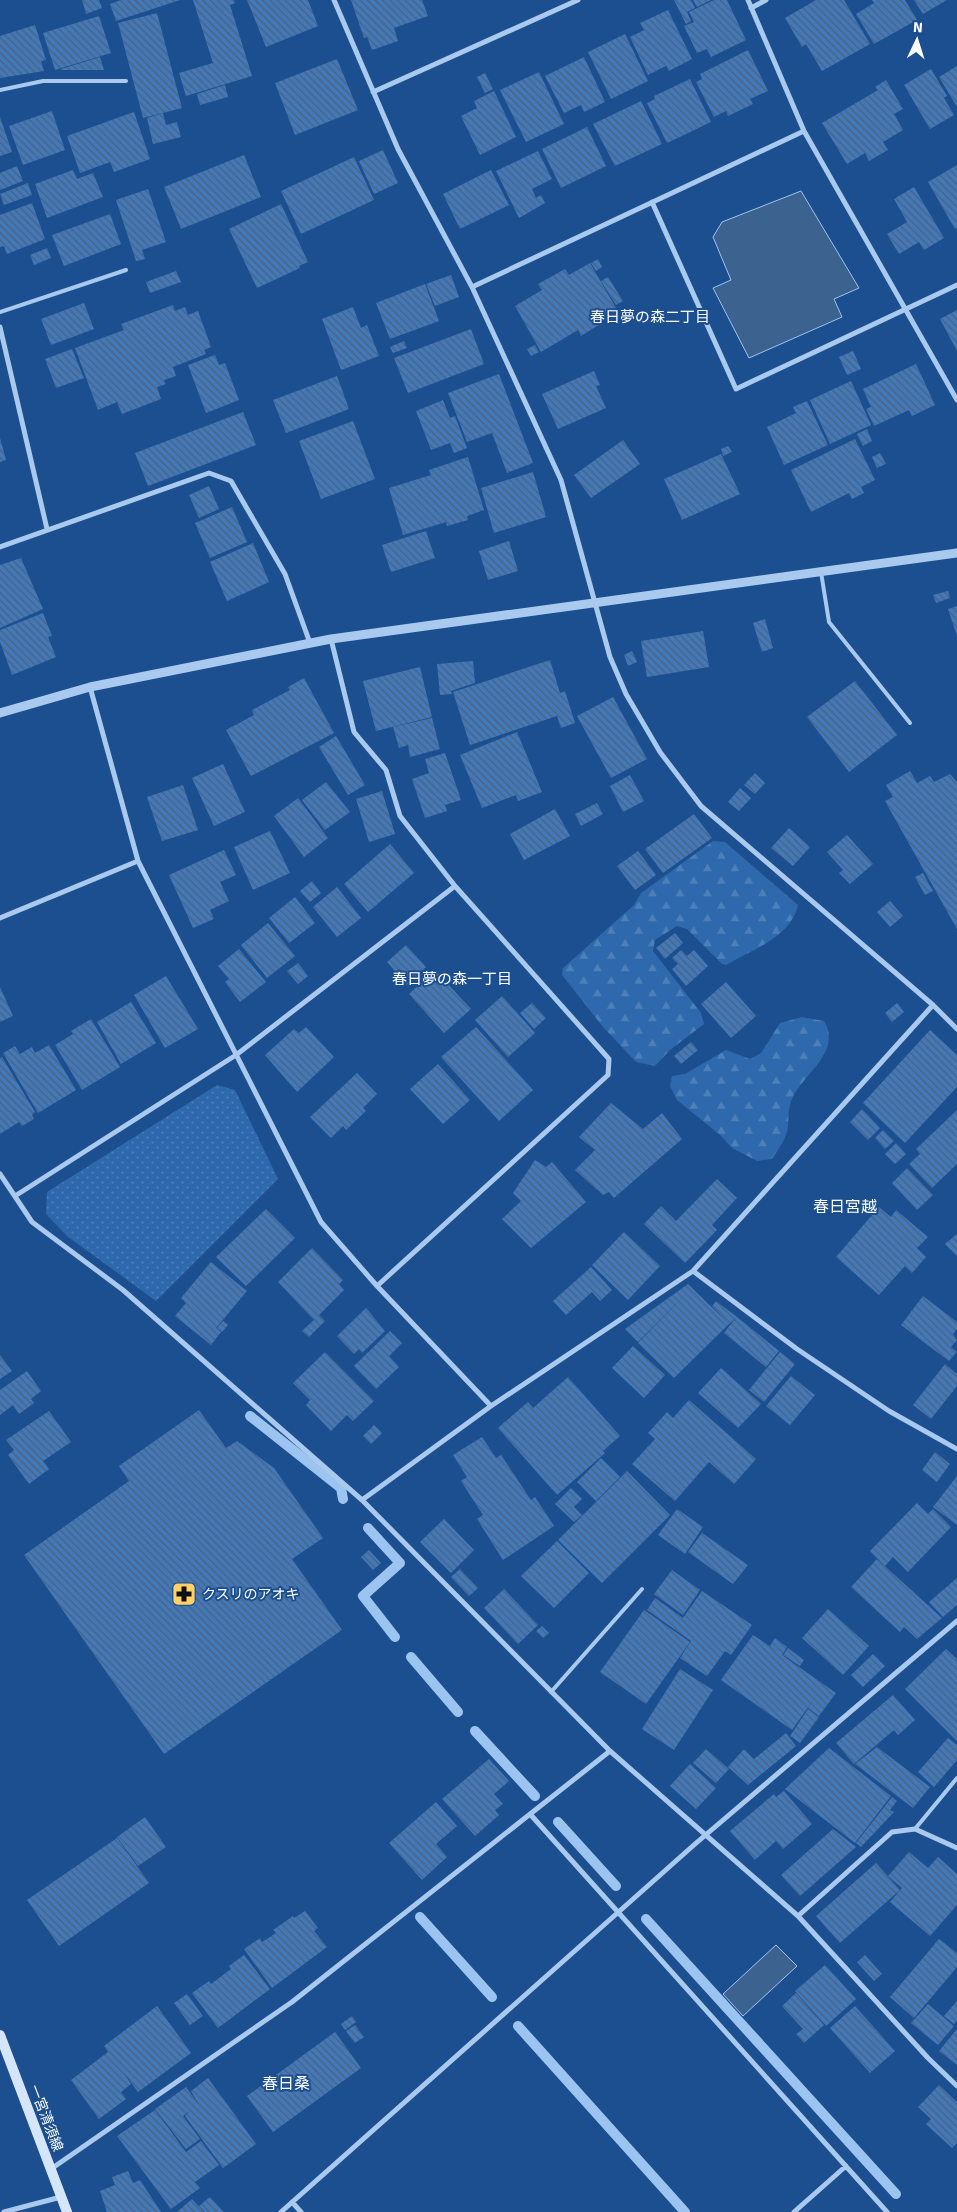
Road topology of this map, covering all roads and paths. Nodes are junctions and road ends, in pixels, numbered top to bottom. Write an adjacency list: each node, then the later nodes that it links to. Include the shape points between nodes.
1 (334, 0): 8 (street)
2 (578, 0): 8 (street)
3 (748, 0): 5 (street)
4 (766, 0): 5 (street)
5 (752, 8): 9 (street)
6 (126, 81): 7 (lane, via 43,81)
7 (0, 90)
8 (372, 92): 13 (street, via 398,150)
9 (804, 131): 10 (street); 14 (street)
10 (652, 202): 13 (street); 14 (street, via 736,389)
11 (126, 270): 15 (lane)
12 (957, 285): 14 (street)
13 (472, 287): 22 (street, via 561,480)
14 (905, 309): 17 (street)
15 (0, 312)
16 (0, 326): 18 (street)
17 (957, 400)
18 (47, 529): 19 (street); 24 (street, via 209,473 231,481 285,574)
19 (0, 547)
20 (957, 553): 21 (street)
21 (820, 572): 22 (street); 27 (lane, via 829,622)
22 (595, 602): 23 (street); 31 (street, via 610,657 626,694 660,752 701,806)
23 (331, 639): 24 (street); 29 (street, via 354,732 386,770 400,816)
24 (310, 643): 25 (street)
25 (90, 687): 26 (street); 28 (street)
26 (0, 713)
27 (910, 723)
28 (138, 861): 30 (street); 33 (street)
29 (455, 886): 33 (street); 37 (street, via 609,1059 608,1075)
30 (0, 918)
31 (933, 1005): 32 (street); 36 (street)
32 (957, 1029)
33 (236, 1055): 35 (street); 37 (street, via 321,1222)
34 (0, 1174): 35 (street)
35 (15, 1196): 40 (street, via 32,1222 123,1290)
36 (693, 1271): 38 (street); 39 (street, via 797,1349 889,1411)
37 (377, 1286): 38 (street)
38 (491, 1406): 40 (street)
39 (957, 1449)
40 (362, 1500): 43 (street)
41 (642, 1590): 43 (lane)
42 (957, 1621): 48 (street)
43 (552, 1692): 44 (street)
44 (610, 1751): 46 (street); 48 (street)
45 (957, 1778): 47 (lane)
46 (530, 1814): 50 (street); 55 (street, via 292,2002)
47 (915, 1829): 49 (street); 51 (street, via 892,1832)
48 (706, 1836): 50 (street); 51 (street)
49 (957, 1848)
50 (618, 1913): 54 (street); 57 (street)
51 (798, 1916): 53 (street)
52 (0, 2035): 55 (main road, 一宮清須線)
53 (957, 2086)
54 (846, 2166): 62 (street); 63 (street)
55 (51, 2169): 56 (main road, 一宮清須線)
56 (61, 2197): 58 (street); 59 (main road, 一宮清須線)
57 (292, 2202): 60 (street); 61 (street)
58 (4, 2212)
59 (67, 2212)
60 (281, 2212)
61 (301, 2212)
62 (794, 2212)
63 (887, 2212)

